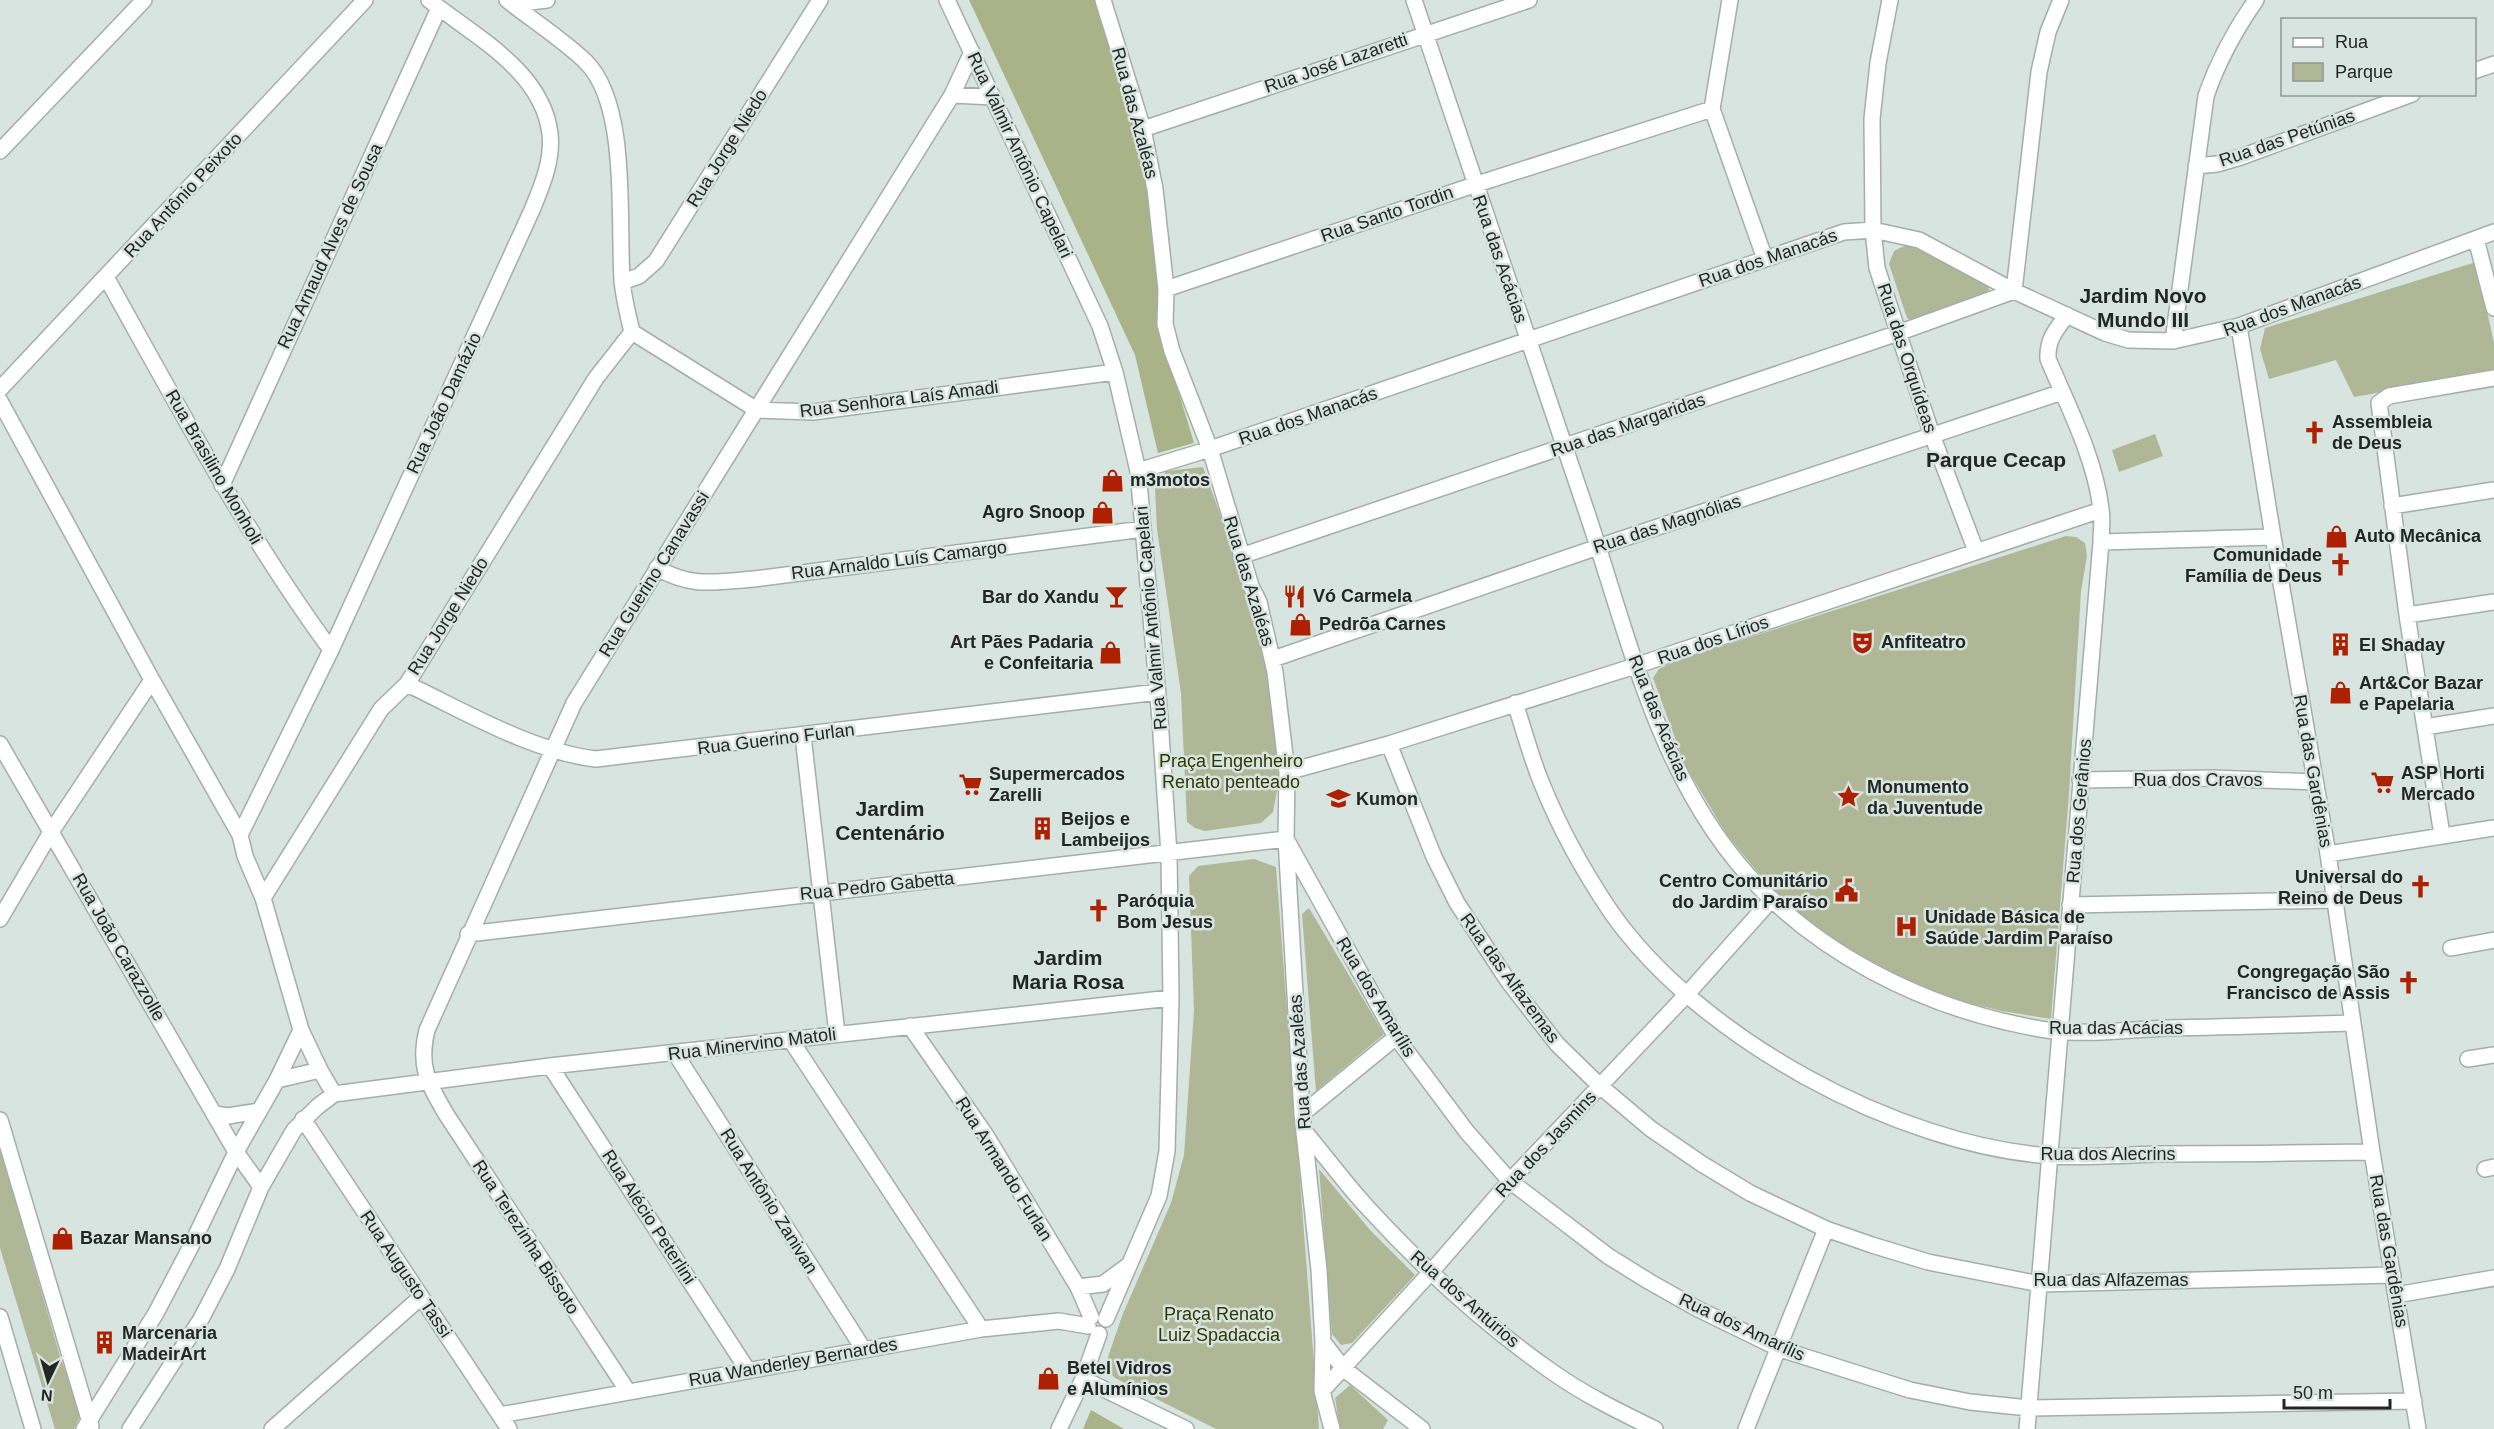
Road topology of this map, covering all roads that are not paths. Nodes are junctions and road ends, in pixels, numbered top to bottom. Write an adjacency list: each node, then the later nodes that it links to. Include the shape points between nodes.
1 (144, 0): 24 (street)
2 (364, 0): 31 (street, Rua Antônio Peixoto)
3 (547, 0): 13 (street)
4 (820, 0): 32 (street, Rua Jorge Niedo, via 656,261 639,276)
5 (947, 0): 16 (street, Rua Valmir Antônio Capelari)
6 (1103, 0): 23 (street, Rua das Azaléas)
7 (1414, 0): 15 (street, Rua das Acácias)
8 (1529, 0): 15 (street, Rua José Lazaretti)
9 (1730, 0): 22 (street)
10 (1890, 0): 27 (street, Rua das Orquídeas, via 1872,119)
11 (2061, 0): 34 (street, via 2048,32 2039,72)
12 (2256, 0): 25 (street, via 2215,70 2206,96)
13 (509, 2): 32 (street, via 586,63 598,79 614,120 617,143)
14 (434, 4): 52 (street, Rua Arnaud Alves de Sousa); 65 (street, Rua João Damázio, via 512,64 538,95 550,133 549,159 532,210)
15 (1425, 33): 23 (street, Rua José Lazaretti); 26 (street, Rua das Acácias)
16 (972, 52): 19 (street, Rua Guerino Canavassi); 21 (street, Rua Valmir Antônio Capelari)
17 (2494, 64): 18 (street)
18 (2476, 72)
19 (951, 95): 21 (street); 47 (street, Rua Guerino Canavassi)
20 (2407, 96): 25 (street, Rua das Petúnias, via 2241,157)
21 (993, 97): 42 (street, Rua Valmir Antônio Capelari, via 1100,326)
22 (1712, 109): 26 (street, Rua Santo Tordin); 30 (street)
23 (1143, 129): 33 (street, Rua das Azaléas, via 1155,189)
24 (0, 151)
25 (2196, 166): 41 (street)
26 (1474, 185): 33 (street, Rua Santo Tordin); 40 (street, Rua das Acácias)
27 (1873, 230): 30 (street, Rua dos Manacás, via 1844,232); 34 (street, Rua dos Manacás, via 1919,240); 39 (street, Rua das Orquídeas, via 1877,268)
28 (2494, 232): 29 (street, Rua dos Manacás)
29 (2476, 239): 35 (street); 37 (street, Rua dos Manacás)
30 (1765, 259): 40 (street, Rua dos Manacás)
31 (106, 277): 44 (street, Rua Antônio Peixoto); 52 (street, Rua Brasilino Monholi)
32 (622, 282): 38 (street)
33 (1166, 289): 50 (street, Rua das Azaléas, via 1165,324 1172,351)
34 (2014, 291): 36 (street, Rua dos Manacás); 39 (street, Rua das Margaridas)
35 (2494, 308)
36 (2067, 315): 41 (street, Rua dos Manacás, via 2128,340); 45 (street, Rua dos Gerânios, via 2048,346 2048,359)
37 (2239, 326): 41 (street, Rua dos Manacás); 57 (street, Rua das Gardênias)
38 (632, 332): 47 (street, Rua Senhora Laís Amadi); 69 (street, Rua Jorge Niedo, via 596,378)
39 (1898, 333): 48 (street, Rua das Orquídeas); 49 (street, Rua das Margaridas)
40 (1529, 341): 49 (street, Rua das Acácias); 50 (street, Rua dos Manacás)
41 (2173, 341)
42 (1115, 372): 47 (street, Rua Senhora Laís Amadi, via 813,412); 51 (street, Rua Valmir Antônio Capelari)
43 (2494, 378): 54 (street, via 2389,396 2379,403)
44 (0, 389)
45 (2062, 392): 48 (street, Rua das Magnólias); 55 (street, Rua dos Gerânios, via 2081,436)
46 (0, 401): 68 (street)
47 (757, 410): 62 (street, Rua Guerino Canavassi)
48 (1932, 435): 59 (street, Rua das Magnólias); 60 (street, Rua das Orquídeas)
49 (1564, 447): 59 (street, Rua das Acácias); 61 (street, Rua das Margaridas)
50 (1210, 449): 51 (street, Rua dos Manacás); 61 (street, Rua das Azaléas)
51 (1138, 471): 56 (street, Rua Valmir Antônio Capelari)
52 (222, 485): 65 (street, Rua Brasilino Monholi)
53 (2494, 490): 54 (street)
54 (2392, 506): 64 (street)
55 (2101, 510): 58 (street, Rua dos Gerânios); 60 (street, Rua dos Lírios)
56 (1143, 529): 62 (street, Rua Arnaldo Luís Camargo, via 754,579 700,583 676,579); 70 (street, Rua Valmir Antônio Capelari)
57 (2273, 537): 58 (street); 80 (street, Rua das Gardênias)
58 (2101, 542): 79 (street, Rua dos Gerânios)
59 (1598, 547): 66 (street, Rua das Magnólias); 67 (street, Rua das Acácias)
60 (1976, 551): 67 (street, Rua dos Lírios)
61 (1241, 556): 66 (street, Rua das Azaléas, via 1259,602)
62 (657, 568): 77 (street, Rua Guerino Canavassi, via 574,703)
63 (2494, 602): 64 (street)
64 (2407, 615): 73 (street)
65 (331, 650): 84 (street, Rua João Damázio)
66 (1273, 659): 78 (street, Rua das Azaléas)
67 (1635, 666): 71 (street, Rua dos Lírios); 90 (street, Rua das Acácias, via 1681,778 1717,836)
68 (152, 680): 82 (street); 84 (street)
69 (407, 684): 77 (street, Rua Guerino Furlan); 89 (street, Rua Jorge Niedo, via 381,708)
70 (1158, 692): 74 (street, Rua Guerino Furlan); 86 (street, Rua Valmir Antônio Capelari)
71 (1515, 703): 76 (street, Rua dos Lírios); 97 (street, Rua dos Alecrins, via 1542,784 1575,854 1612,913 1659,969)
72 (2494, 716): 73 (street)
73 (2425, 727): 83 (street)
74 (803, 736): 77 (street, Rua Guerino Furlan, via 596,759); 88 (street)
75 (0, 744): 82 (street, Rua João Carazzolle)
76 (1389, 744): 78 (street, Rua dos Lírios); 113 (street, Rua das Alfazemas, via 1434,857 1457,903 1508,981 1557,1044)
77 (552, 750): 94 (street, Rua Guerino Canavassi)
78 (1287, 772): 85 (street, Rua das Azaléas)
79 (2080, 780): 80 (street, Rua dos Cravos, via 2213,778); 92 (street, Rua dos Gerânios)
80 (2315, 782): 87 (street, Rua das Gardênias)
81 (2494, 828): 83 (street)
82 (51, 832): 93 (street); 116 (street, Rua João Carazzolle)
83 (2442, 835): 87 (street)
84 (240, 836): 89 (street)
85 (1286, 839): 86 (street, Rua Pedro Gabetta); 104 (street, Rua dos Amarílis); 117 (street, Rua das Azaléas)
86 (1168, 854): 88 (street, Rua Pedro Gabetta); 98 (street, Rua Valmir Antônio Capelari)
87 (2328, 854): 91 (street, Rua das Gardênias)
88 (821, 892): 94 (street, Rua Pedro Gabetta); 103 (street)
89 (263, 898): 101 (street)
90 (1772, 899): 97 (street, Rua dos Jasmins); 102 (street, Rua das Acácias, via 1843,954 1922,995 2002,1021)
91 (2334, 900): 92 (street); 99 (street, Rua das Gardênias)
92 (2070, 905): 102 (street, Rua dos Gerânios)
93 (0, 919)
94 (468, 934): 112 (street, Rua Guerino Canavassi, via 427,1030 422,1049)
95 (2494, 940): 96 (street)
96 (2451, 948)
97 (1688, 993): 113 (street, Rua dos Jasmins); 123 (street, Rua dos Alecrins, via 1749,1042 1813,1081 1880,1113 1984,1146)
98 (1171, 998): 100 (street, Rua Minervino Matoli); 127 (street, Rua Valmir Antônio Capelari, via 1167,1151 1158,1196)
99 (2353, 1023): 102 (street, Rua das Acácias); 122 (street, Rua das Gardênias)
100 (910, 1026): 103 (street, Rua Minervino Matoli); 132 (street, Rua Armando Furlan, via 985,1134)
101 (301, 1030): 110 (street); 111 (street)
102 (2059, 1032): 123 (street, Rua dos Gerânios)
103 (837, 1034): 105 (street, Rua Minervino Matoli)
104 (1396, 1037): 117 (street); 124 (street, Rua dos Amarílis, via 1467,1132)
105 (790, 1039): 106 (street, Rua Minervino Matoli); 137 (street)
106 (675, 1053): 109 (street, Rua Minervino Matoli); 140 (street, Rua Antônio Zanivan)
107 (2494, 1055): 108 (street)
108 (2468, 1059)
109 (550, 1066): 112 (street, Rua Minervino Matoli); 141 (street, Rua Alécio Peterlini)
110 (320, 1071): 111 (street); 114 (street)
111 (278, 1080): 115 (street)
112 (428, 1082): 114 (street, Rua Minervino Matoli); 144 (street, Rua Terezinha Bissoto)
113 (1600, 1086): 124 (street, Rua dos Jasmins); 126 (street, Rua das Alfazemas, via 1651,1129 1702,1164 1750,1193)
114 (334, 1094): 118 (street)
115 (259, 1111): 116 (street); 121 (street)
116 (215, 1114): 121 (street, Rua João Carazzolle)
117 (1302, 1114): 120 (street, Rua das Azaléas)
118 (303, 1119): 125 (street); 134 (street, Rua Augusto Tassi)
119 (0, 1120): 149 (street)
120 (1305, 1132): 128 (street, Rua dos Antúrios, via 1366,1206); 138 (street, Rua das Azaléas)
121 (236, 1152): 125 (street, Rua João Carazzolle); 149 (street, via 156,1313)
122 (2372, 1152): 123 (street, Rua dos Alecrins); 129 (street, Rua das Gardênias)
123 (2051, 1156): 131 (street, Rua dos Gerânios)
124 (1510, 1181): 128 (street, Rua dos Jasmins); 139 (street, Rua dos Amarílis, via 1608,1256 1696,1308)
125 (261, 1187): 152 (street, via 201,1319)
126 (1826, 1229): 131 (street, Rua das Alfazemas, via 1928,1262); 139 (street)
127 (1126, 1268): 132 (street, via 1102,1284); 136 (street, Rua Valmir Antônio Capelari)
128 (1431, 1272): 142 (street, Rua dos Jasmins); 158 (street, Rua dos Antúrios, via 1497,1330 1553,1372 1613,1409)
129 (2393, 1275): 131 (street, Rua das Alfazemas); 133 (street, Rua das Gardênias)
130 (2494, 1278): 133 (street)
131 (2040, 1284): 147 (street, Rua dos Gerânios)
132 (1078, 1287): 136 (street, Rua Armando Furlan)
133 (2396, 1295): 146 (street, Rua das Gardênias)
134 (421, 1297): 148 (street, Rua Augusto Tassi); 153 (street)
135 (0, 1317): 151 (street)
136 (1096, 1324): 137 (street, Rua Wanderley Bernardes, via 1059,1321); 143 (street, Rua Valmir Antônio Capelari)
137 (981, 1329): 140 (street, Rua Wanderley Bernardes)
138 (1323, 1342): 142 (street); 145 (street, Rua das Azaléas)
139 (1780, 1349): 147 (street, Rua dos Amarílis, via 1910,1390); 159 (street)
140 (864, 1350): 141 (street, Rua Wanderley Bernardes)
141 (747, 1369): 144 (street, Rua Wanderley Bernardes)
142 (1344, 1369): 145 (street, Rua dos Jasmins); 150 (street)
143 (1083, 1378): 155 (street, Rua Valmir Antônio Capelari); 156 (street)
144 (627, 1390): 148 (street, Rua Wanderley Bernardes)
145 (1322, 1391): 157 (street, Rua das Azaléas)
146 (2414, 1401): 147 (street, Rua dos Amarílis); 161 (street, Rua das Gardênias)
147 (2029, 1408): 160 (street, Rua dos Gerânios)
148 (500, 1415): 154 (street, Rua Augusto Tassi)
149 (89, 1426)
150 (1413, 1426)
151 (33, 1429)
152 (129, 1429)
153 (272, 1429)
154 (509, 1429)
155 (1059, 1429)
156 (1186, 1429)
157 (1332, 1429)
158 (1655, 1429)
159 (1746, 1429)
160 (2026, 1429)
161 (2418, 1429)

